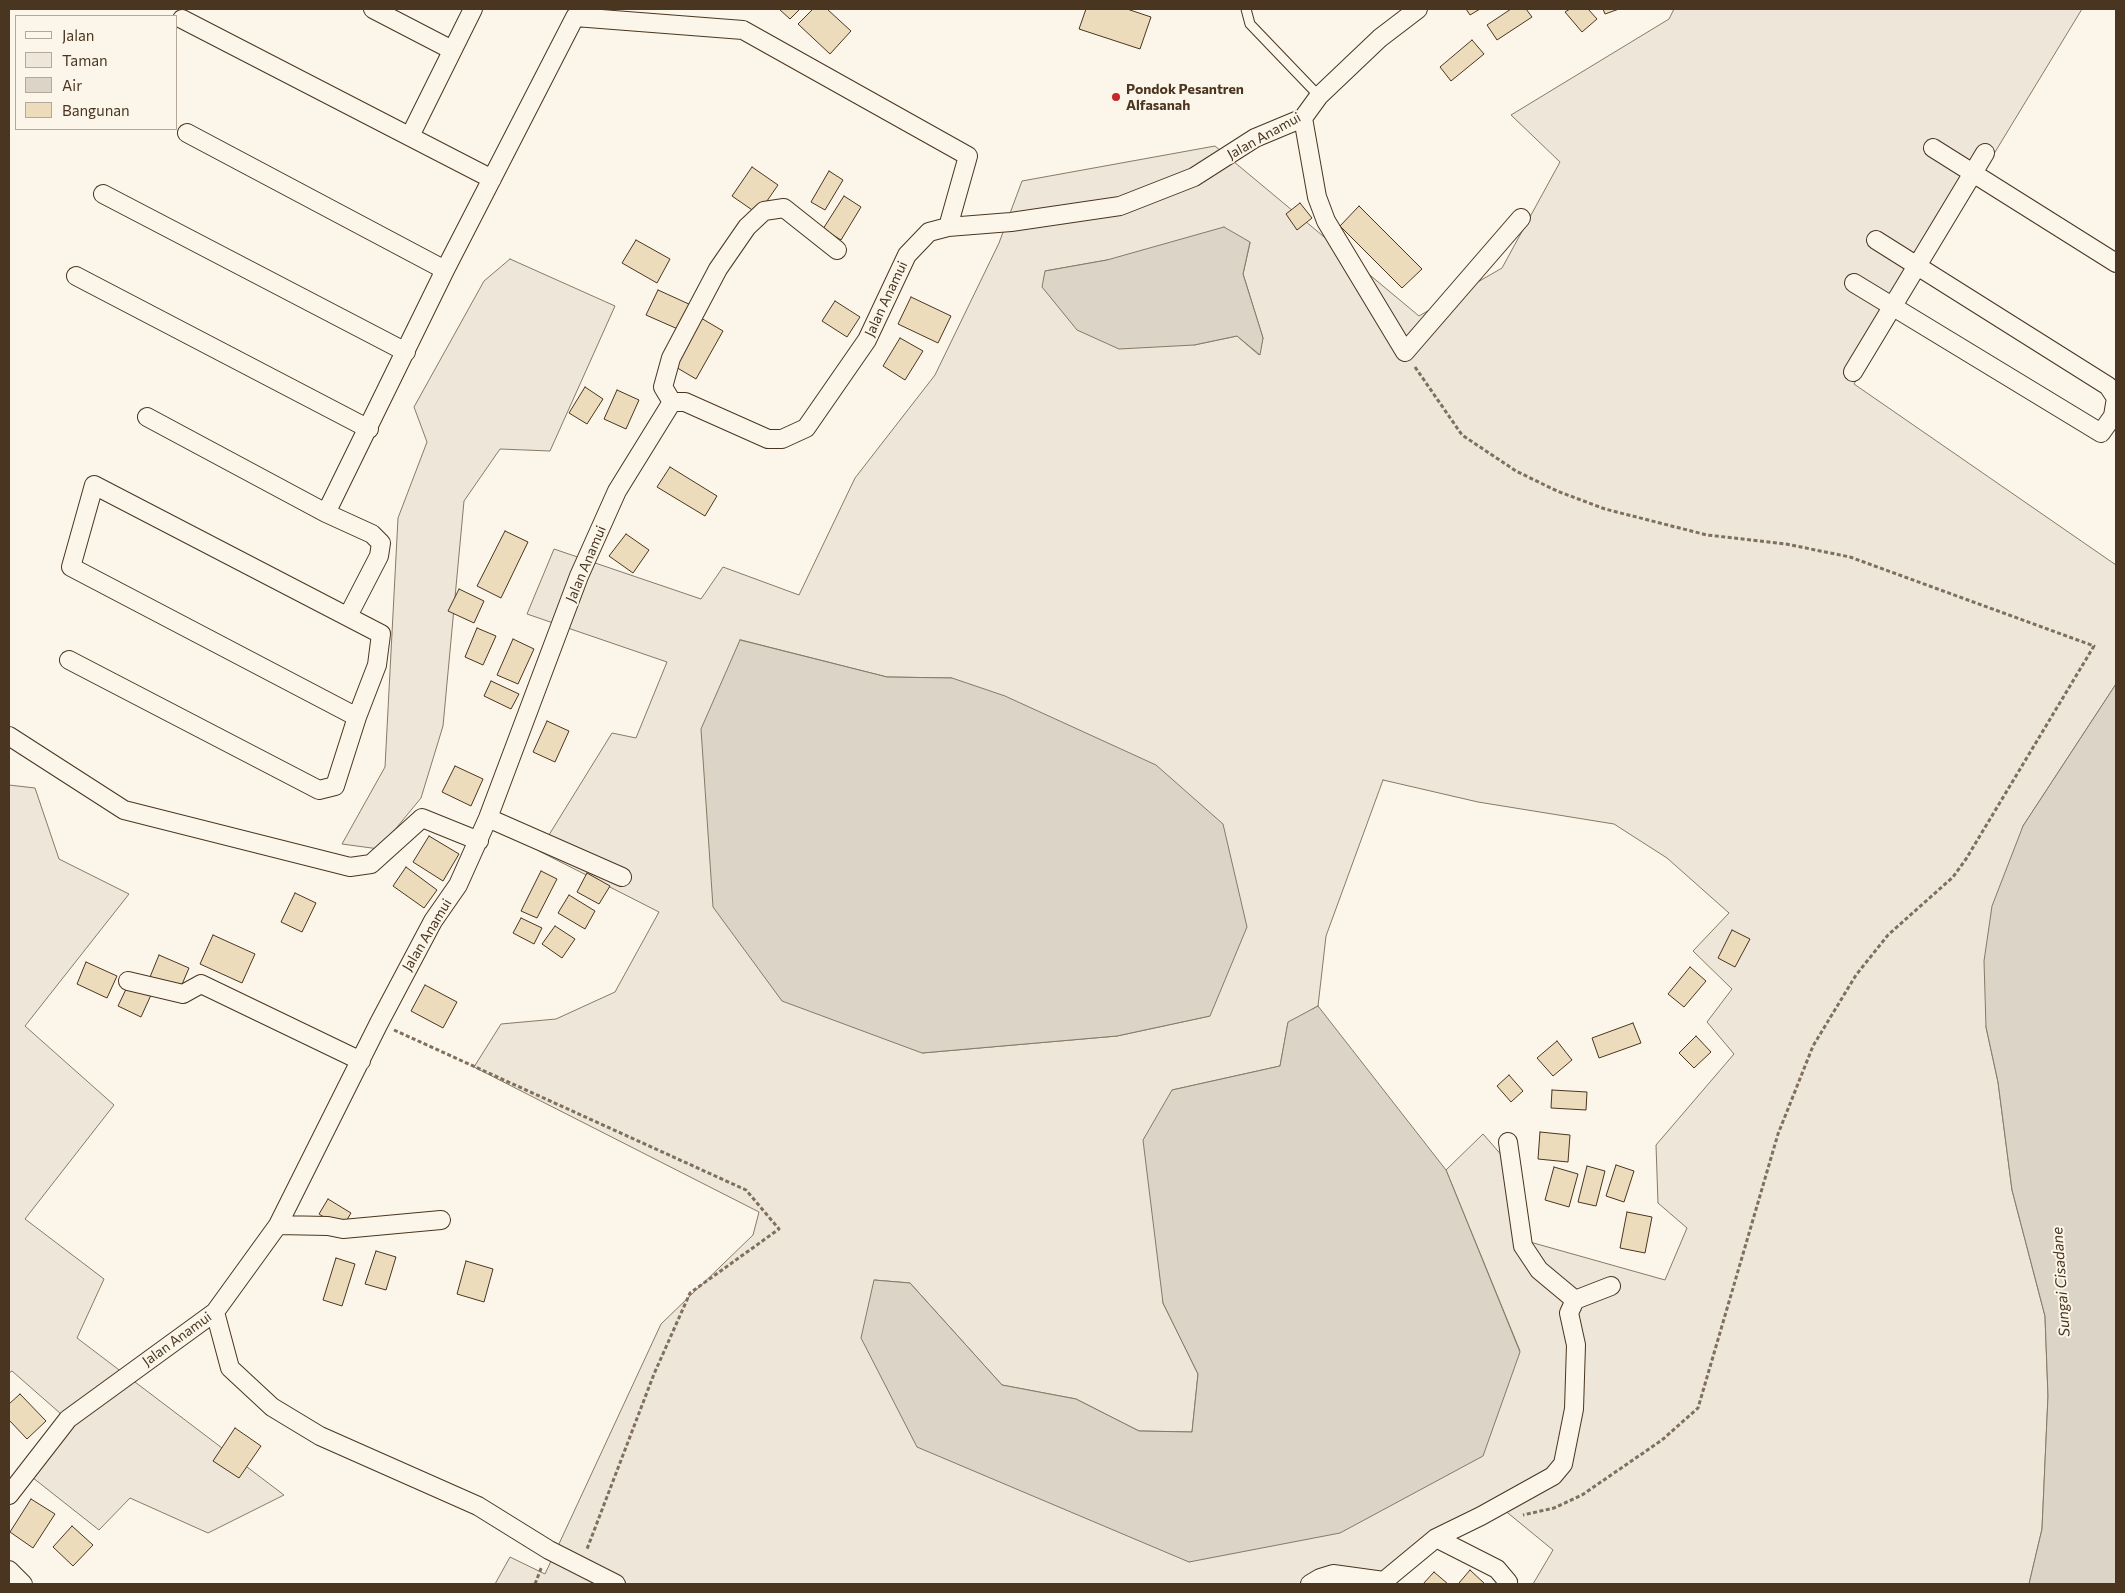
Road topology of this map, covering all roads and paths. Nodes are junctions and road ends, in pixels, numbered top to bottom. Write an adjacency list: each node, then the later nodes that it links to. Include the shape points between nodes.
1 (373, 9): 6 (street)
2 (473, 9): 6 (street)
3 (1246, 9): 7 (lane, via 1250,24)
4 (1418, 9): 7 (street, Jalan Anamui, via 1380,38)
5 (182, 20): 10 (street)
6 (452, 50): 10 (street)
7 (1319, 96): 8 (street, Jalan Anamui)
8 (1303, 118): 17 (street, Jalan Anamui, via 1255,138 1194,177 1120,206 1011,222); 27 (street, via 1317,197 1326,221)
9 (187, 133): 22 (street)
10 (410, 136): 14 (street)
11 (1933, 148): 13 (street)
12 (1985, 153): 13 (street)
13 (1973, 173): 20 (street); 21 (street)
14 (492, 179): 17 (street, via 575,17 743,30 968,156); 22 (street)
15 (104, 194): 26 (street)
16 (1521, 218): 27 (street)
17 (948, 227): 29 (street, Jalan Anamui, via 929,232 908,255 867,340 806,428 782,439 768,439 685,402)
18 (1876, 240): 21 (street)
19 (837, 250): 29 (street, via 784,208 764,212 747,228 718,269 671,358 663,387)
20 (2116, 263)
21 (1918, 266): 25 (street); 31 (street, via 2108,386 2116,398)
22 (445, 270): 26 (street)
23 (76, 276): 32 (street)
24 (1854, 282): 25 (street)
25 (1893, 306): 28 (street); 31 (street, via 2101,433)
26 (406, 352): 32 (street)
27 (1405, 352): 51 (path, via 1462,435 1516,472 1557,491 1605,509 1707,535 1786,544 1850,557 2094,646 1966,859 1952,877 1888,935 1856,976 1813,1046 1778,1134 1698,1408 1662,1440 1582,1495 1554,1508)
28 (1853, 372)
29 (672, 402): 38 (street, Jalan Anamui, via 617,491 579,576)
30 (146, 417): 33 (street)
31 (2115, 417)
32 (368, 429): 33 (street)
33 (326, 512): 34 (street, via 372,534 381,543 379,556)
34 (348, 616): 36 (street, via 381,634 377,665); 36 (street, via 94,485 71,566)
35 (70, 660): 36 (street, via 319,790 335,786)
36 (356, 717)
37 (9, 736): 39 (street, via 124,810 350,867 371,864 422,818)
38 (488, 818): 39 (street, Jalan Anamui); 40 (street)
39 (479, 841): 42 (street, Jalan Anamui, via 458,885 433,921)
40 (622, 877)
41 (128, 981): 43 (street, via 183,994 201,984)
42 (378, 1023): 43 (street, Jalan Anamui); 53 (path, via 746,1190 780,1230 690,1294 654,1374)
43 (361, 1061): 46 (street, Jalan Anamui)
44 (1508, 1142): 48 (street, via 1523,1246 1539,1270)
45 (441, 1220): 46 (street, via 343,1229)
46 (278, 1225): 49 (street, Jalan Anamui)
47 (1611, 1286): 48 (street)
48 (1575, 1300): 52 (street, via 1570,1312 1576,1345 1574,1409 1563,1464 1553,1476)
49 (215, 1312): 50 (street, Jalan Anamui, via 68,1419); 53 (street, via 230,1368 272,1407 320,1436 478,1506)
50 (9, 1495)
51 (1517, 1515)
52 (1436, 1538): 57 (street, via 1384,1581 1333,1574); 58 (street, via 1497,1569)
53 (580, 1566): 56 (street)
54 (9, 1570): 55 (street)
55 (23, 1584)
56 (616, 1584)
57 (1310, 1584)
58 (1507, 1584)

